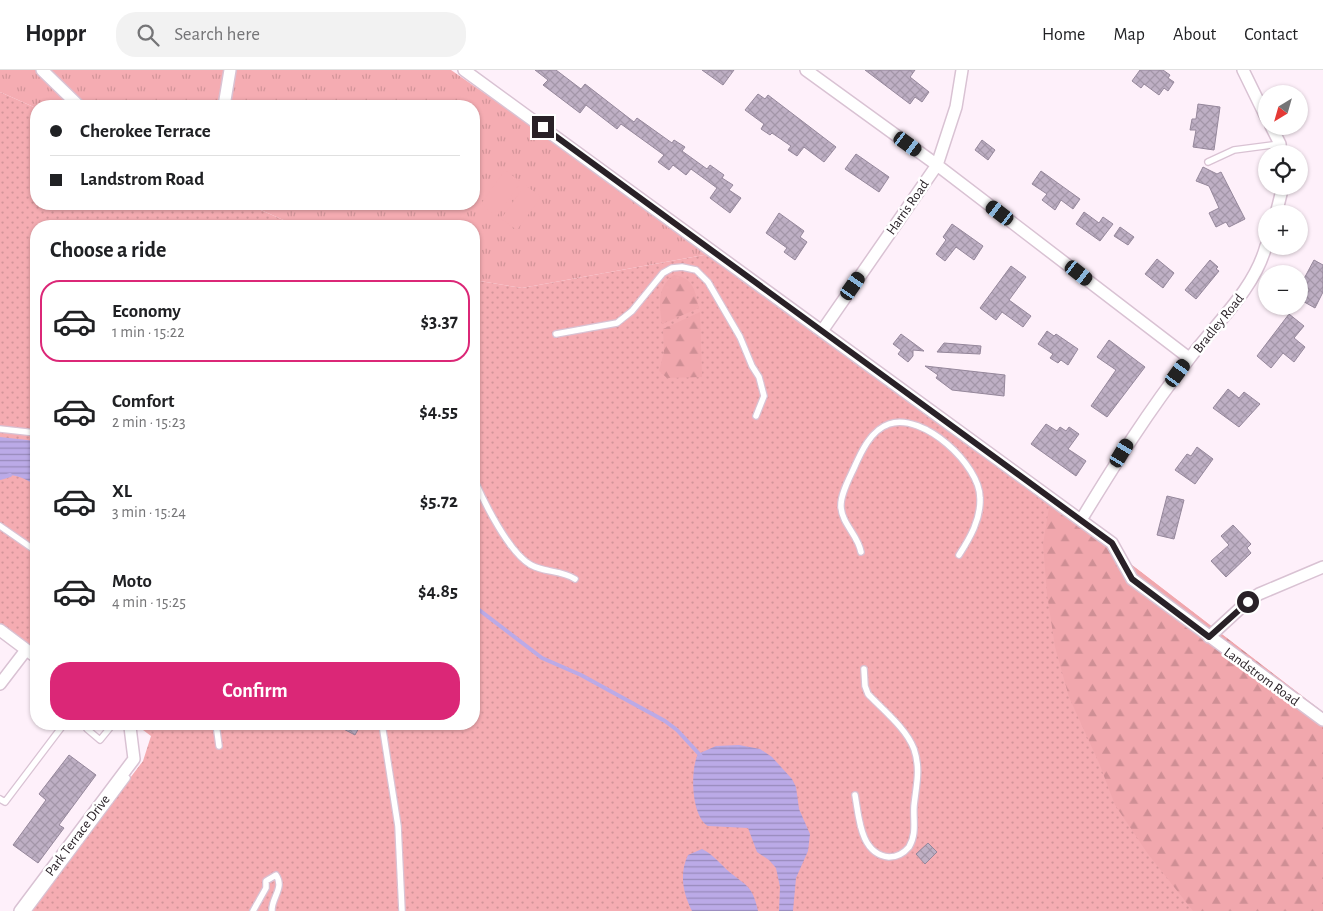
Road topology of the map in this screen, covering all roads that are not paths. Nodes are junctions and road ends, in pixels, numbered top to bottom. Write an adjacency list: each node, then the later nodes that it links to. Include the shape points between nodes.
1 (42, 70): 7 (street)
2 (230, 70): 8 (street)
3 (464, 70): 14 (street, Landstrom Road)
4 (806, 70): 12 (street)
5 (962, 70): 12 (street, Harris Road, via 956,107)
6 (1243, 70): 9 (street)
7 (74, 100)
8 (225, 100)
9 (1258, 101)
10 (1258, 149): 11 (lane, via 1234,150)
11 (1208, 162)
12 (937, 164): 14 (street, Harris Road); 16 (street)
13 (1262, 255): 16 (street, Bradley Road, via 1244,290)
14 (822, 331): 21 (street, Landstrom Road)
15 (556, 334): 17 (lane, via 617,323 632,312 662,273 682,267 696,270 708,282 759,377 764,396)
16 (1189, 358): 21 (street, Bradley Road, via 1132,436)
17 (756, 416)
18 (0, 429): 19 (lane)
19 (30, 432)
20 (480, 492): 27 (lane, via 494,521 529,564)
21 (1081, 520): 29 (street, Landstrom Road, via 1112,543 1132,579)
22 (0, 526): 23 (lane)
23 (30, 547)
24 (860, 552): 25 (lane, via 856,536 840,506 843,494 872,435 884,426 896,423 911,424 928,431 962,459 975,475 979,508 976,522)
25 (959, 554)
26 (1323, 566): 29 (street, via 1259,594)
27 (574, 579)
28 (0, 630): 30 (street)
29 (1209, 637): 34 (street, Landstrom Road)
30 (26, 650): 31 (street); 33 (street)
31 (30, 653)
32 (864, 669): 43 (lane, via 868,694 902,730 918,763 913,838 902,854 887,856 870,847 860,827)
33 (0, 684)
34 (1323, 720)
35 (59, 730): 44 (lane, via 5,802)
36 (88, 730): 37 (lane, via 100,740)
37 (108, 730)
38 (131, 730): 42 (street)
39 (217, 730): 41 (lane)
40 (383, 730): 49 (lane, via 398,826)
41 (219, 746)
42 (138, 759): 45 (street, Park Terrace Drive); 46 (lane)
43 (855, 795)
44 (0, 799)
45 (20, 911)
46 (28, 911)
47 (253, 911): 48 (lane, via 266,888 266,881 276,875 279,892)
48 (272, 911)
49 (402, 911)

